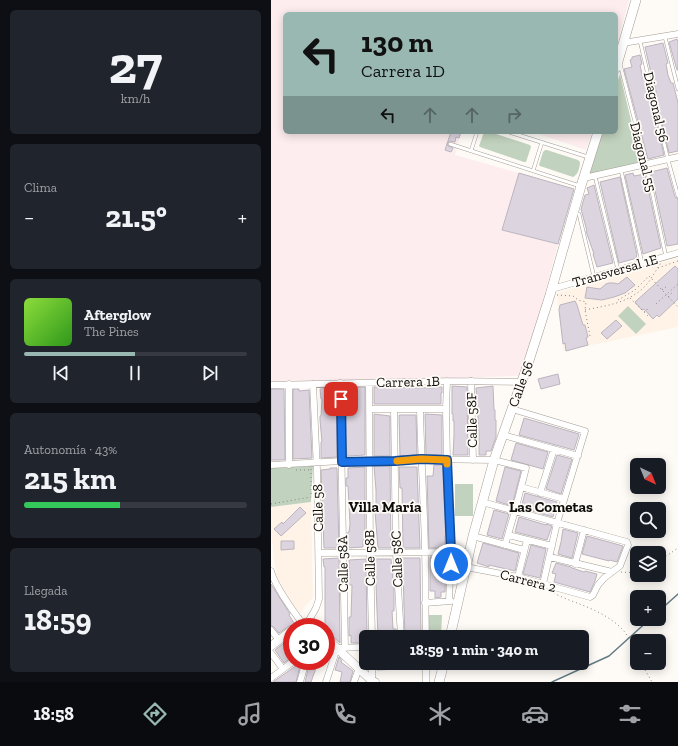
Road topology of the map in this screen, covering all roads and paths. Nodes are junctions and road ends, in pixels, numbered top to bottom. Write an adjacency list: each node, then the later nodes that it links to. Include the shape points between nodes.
1 (636, 0): 5 (main road)
2 (678, 34): 3 (street)
3 (665, 36): 4 (street); 8 (lane)
4 (640, 40): 5 (street); 17 (lane, Diagonal 56)
5 (623, 43): 6 (main road)
6 (619, 58): 7 (main road); 18 (lane, Diagonal 55)
7 (618, 61)
8 (678, 89)
9 (476, 134): 14 (lane)
10 (516, 134): 12 (lane)
11 (597, 134): 16 (main road, Calle 56)
12 (542, 142): 16 (lane); 20 (lane)
13 (450, 144): 14 (lane)
14 (471, 151): 20 (lane)
15 (678, 157): 17 (street)
16 (590, 158): 22 (main road, Calle 56)
17 (668, 160): 18 (street); 23 (lane, Diagonal 56)
18 (646, 164): 19 (street); 26 (lane, Diagonal 55)
19 (621, 170): 21 (street); 28 (lane)
20 (533, 171): 22 (lane)
21 (595, 176): 22 (street); 30 (lane)
22 (582, 182): 36 (main road, Calle 56)
23 (678, 196)
24 (579, 214): 31 (lane)
25 (678, 253): 26 (street, Transversal 1E)
26 (666, 256): 28 (street, Transversal 1E); 29 (path)
27 (678, 261): 29 (path)
28 (643, 263): 30 (street, Transversal 1E)
29 (658, 268): 40 (path, via 647,283)
30 (618, 270): 31 (street, Transversal 1E)
31 (594, 277): 36 (street, Transversal 1E)
32 (678, 284): 42 (path)
33 (667, 286): 34 (path)
34 (662, 290): 39 (path, bridge); 41 (path, bridge, via 649,276 635,290 619,300)
35 (667, 291): 38 (path)
36 (551, 292): 44 (path, via 573,296 586,302); 51 (main road, Calle 56)
37 (673, 292): 38 (path)
38 (670, 295): 39 (path, bridge)
39 (668, 297): 43 (path, bridge)
40 (630, 298): 41 (path); 46 (path)
41 (619, 303): 44 (path)
42 (656, 304)
43 (678, 307)
44 (585, 310): 48 (path)
45 (647, 311): 46 (path)
46 (644, 312): 47 (path)
47 (649, 315)
48 (590, 336)
49 (447, 381): 50 (street, Carrera 1B); 53 (street, Carrera 1B); 60 (street)
50 (471, 381): 51 (street, Carrera 1B); 68 (street, Calle 58F)
51 (521, 382): 61 (main road, Calle 56)
52 (340, 383): 53 (street, Carrera 1B); 55 (street, Carrera 1B); 71 (street, Calle 58A)
53 (369, 383): 57 (street, Calle 58B)
54 (289, 384): 55 (street, Carrera 1B); 56 (street, Carrera 1B); 74 (street)
55 (313, 384): 72 (street, Calle 58)
56 (271, 385)
57 (369, 409): 58 (street); 66 (street, Calle 58B)
58 (394, 409): 59 (street); 70 (street, Calle 58C)
59 (420, 409): 60 (street); 65 (street)
60 (446, 409): 67 (street)
61 (512, 409): 62 (main road, Calle 56); 64 (street, via 585,431)
62 (503, 435): 63 (street); 69 (main road, Calle 56)
63 (554, 449): 64 (street); 76 (street)
64 (578, 456): 77 (street)
65 (421, 459): 67 (street); 70 (street); 90 (street)
66 (370, 460): 70 (street); 71 (street); 94 (street, Calle 58B)
67 (447, 460): 68 (street); 91 (street)
68 (473, 460): 69 (street)
69 (494, 460): 75 (street, via 525,468); 78 (main road, Calle 56)
70 (395, 461): 95 (street, Calle 58C)
71 (342, 462): 72 (street); 96 (street, Calle 58A)
72 (314, 463): 74 (street); 79 (path, via 311,497); 93 (street, Calle 58)
73 (271, 465): 74 (street)
74 (289, 465)
75 (521, 487): 76 (street); 80 (street)
76 (540, 493): 77 (street)
77 (564, 499): 81 (street)
78 (482, 502): 80 (street); 84 (main road, Calle 56)
79 (271, 504)
80 (515, 511): 81 (street); 83 (street)
81 (557, 523): 82 (street); 87 (street)
82 (584, 530): 99 (street); 102 (street, via 627,542 620,566)
83 (508, 535): 85 (street); 86 (street)
84 (473, 536): 86 (street); 92 (main road, Calle 56)
85 (527, 540): 87 (street); 89 (street)
86 (505, 545): 89 (street)
87 (552, 546): 98 (street)
88 (678, 548): 97 (path)
89 (525, 550): 104 (street)
90 (425, 552): 91 (street); 95 (street); 107 (street)
91 (451, 552): 92 (street); 106 (street)
92 (469, 552): 100 (main road, Calle 56)
93 (319, 553): 96 (street); 109 (street, Calle 58, via 319,599)
94 (370, 553): 95 (street); 96 (street); 111 (street, Calle 58B)
95 (396, 553): 112 (street, Calle 58C)
96 (343, 554): 121 (street, Calle 58A)
97 (666, 556)
98 (550, 557): 99 (street); 105 (street)
99 (575, 564): 102 (street)
100 (466, 567): 104 (street, Carrera 2); 106 (main road, Calle 56)
101 (271, 571): 108 (street, via 277,586)
102 (613, 572): 103 (path); 105 (street, Carrera 2, via 604,578 590,597)
103 (630, 573)
104 (518, 577): 105 (street, Carrera 2)
105 (543, 584): 117 (path, via 555,594 597,612 613,622)
106 (453, 602): 107 (street); 114 (main road, Calle 56)
107 (425, 603): 113 (street)
108 (300, 618)
109 (310, 618)
110 (271, 630): 116 (street)
111 (372, 630)
112 (401, 630)
113 (426, 630)
114 (451, 630)
115 (283, 637): 116 (street)
116 (279, 640): 119 (street)
117 (630, 641)
118 (335, 644): 121 (street)
119 (271, 646)
120 (359, 647): 121 (street)
121 (341, 648): 123 (street); 134 (street, Calle 58A)
122 (271, 653): 124 (street)
123 (359, 668): 135 (street)
124 (283, 669): 131 (street)
125 (303, 670): 133 (street)
126 (361, 670): 132 (street)
127 (373, 670): 132 (street)
128 (426, 670): 136 (street)
129 (442, 670): 137 (main road)
130 (645, 670): 138 (path)
131 (271, 678)
132 (374, 681)
133 (300, 682)
134 (326, 682)
135 (354, 682)
136 (426, 682)
137 (439, 682)
138 (652, 682)

